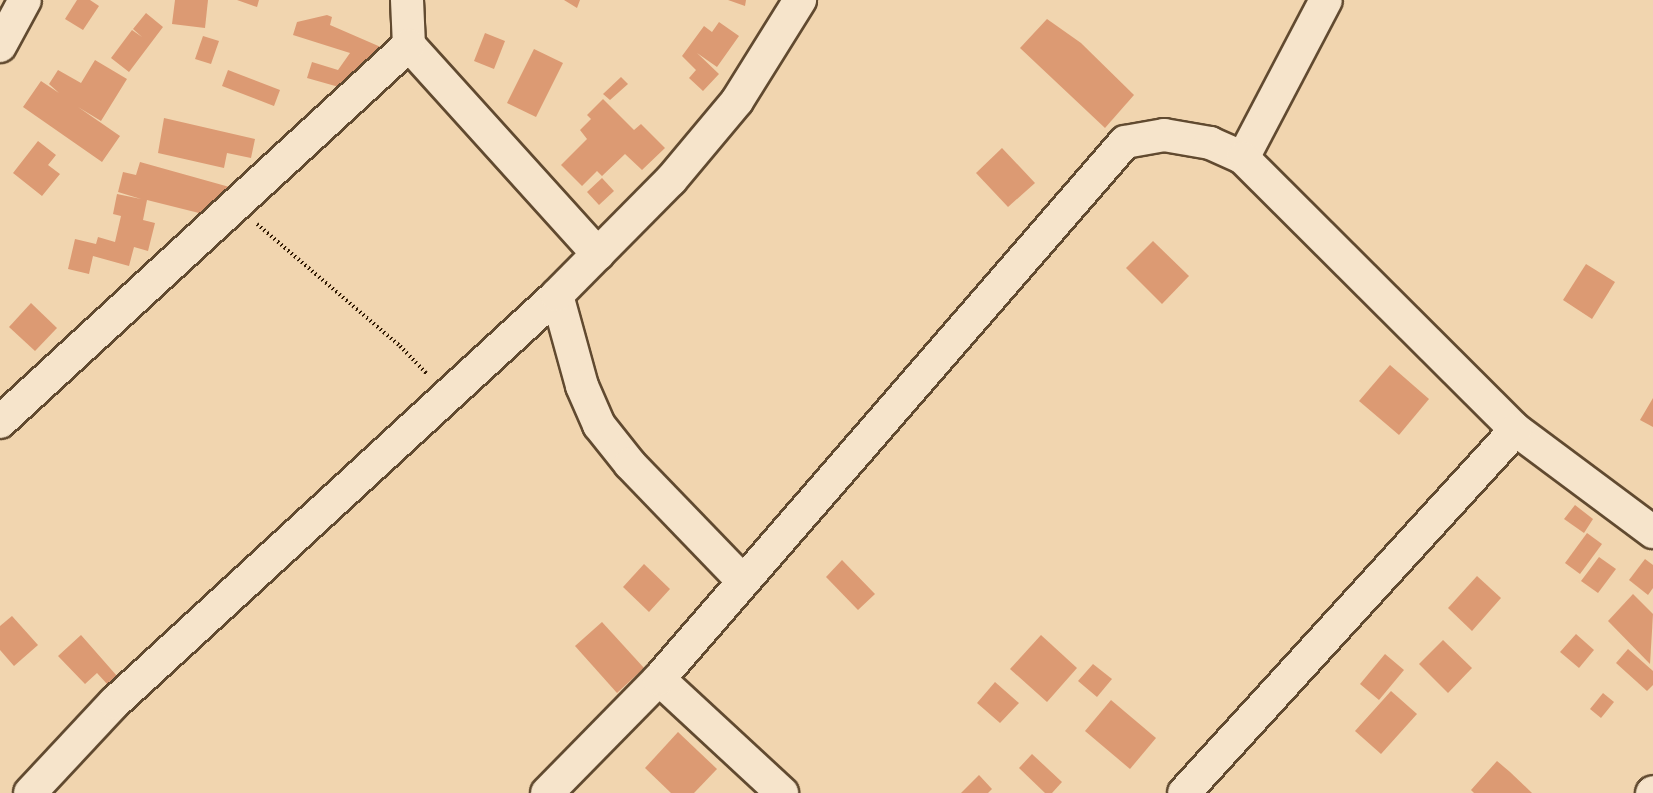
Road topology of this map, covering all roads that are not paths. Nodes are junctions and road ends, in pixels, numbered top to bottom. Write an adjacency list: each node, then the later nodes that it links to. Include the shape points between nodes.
1 (25, 0): 6 (street)
2 (407, 0): 5 (street)
3 (800, 0): 8 (street, via 737,101 671,180)
4 (1326, 0): 7 (street)
5 (409, 45): 8 (street); 10 (street)
6 (0, 46)
7 (1244, 158): 11 (street); 13 (street, via 1210,143 1164,135 1125,142)
8 (598, 254): 9 (street)
9 (557, 295): 13 (street, via 582,386 599,425 630,464); 15 (street, via 114,703)
10 (0, 422)
11 (1516, 430): 12 (street); 18 (street)
12 (1653, 532)
13 (743, 581): 14 (street)
14 (659, 679): 16 (street); 17 (street)
15 (30, 793)
16 (548, 793)
17 (782, 793)
18 (1184, 793)

